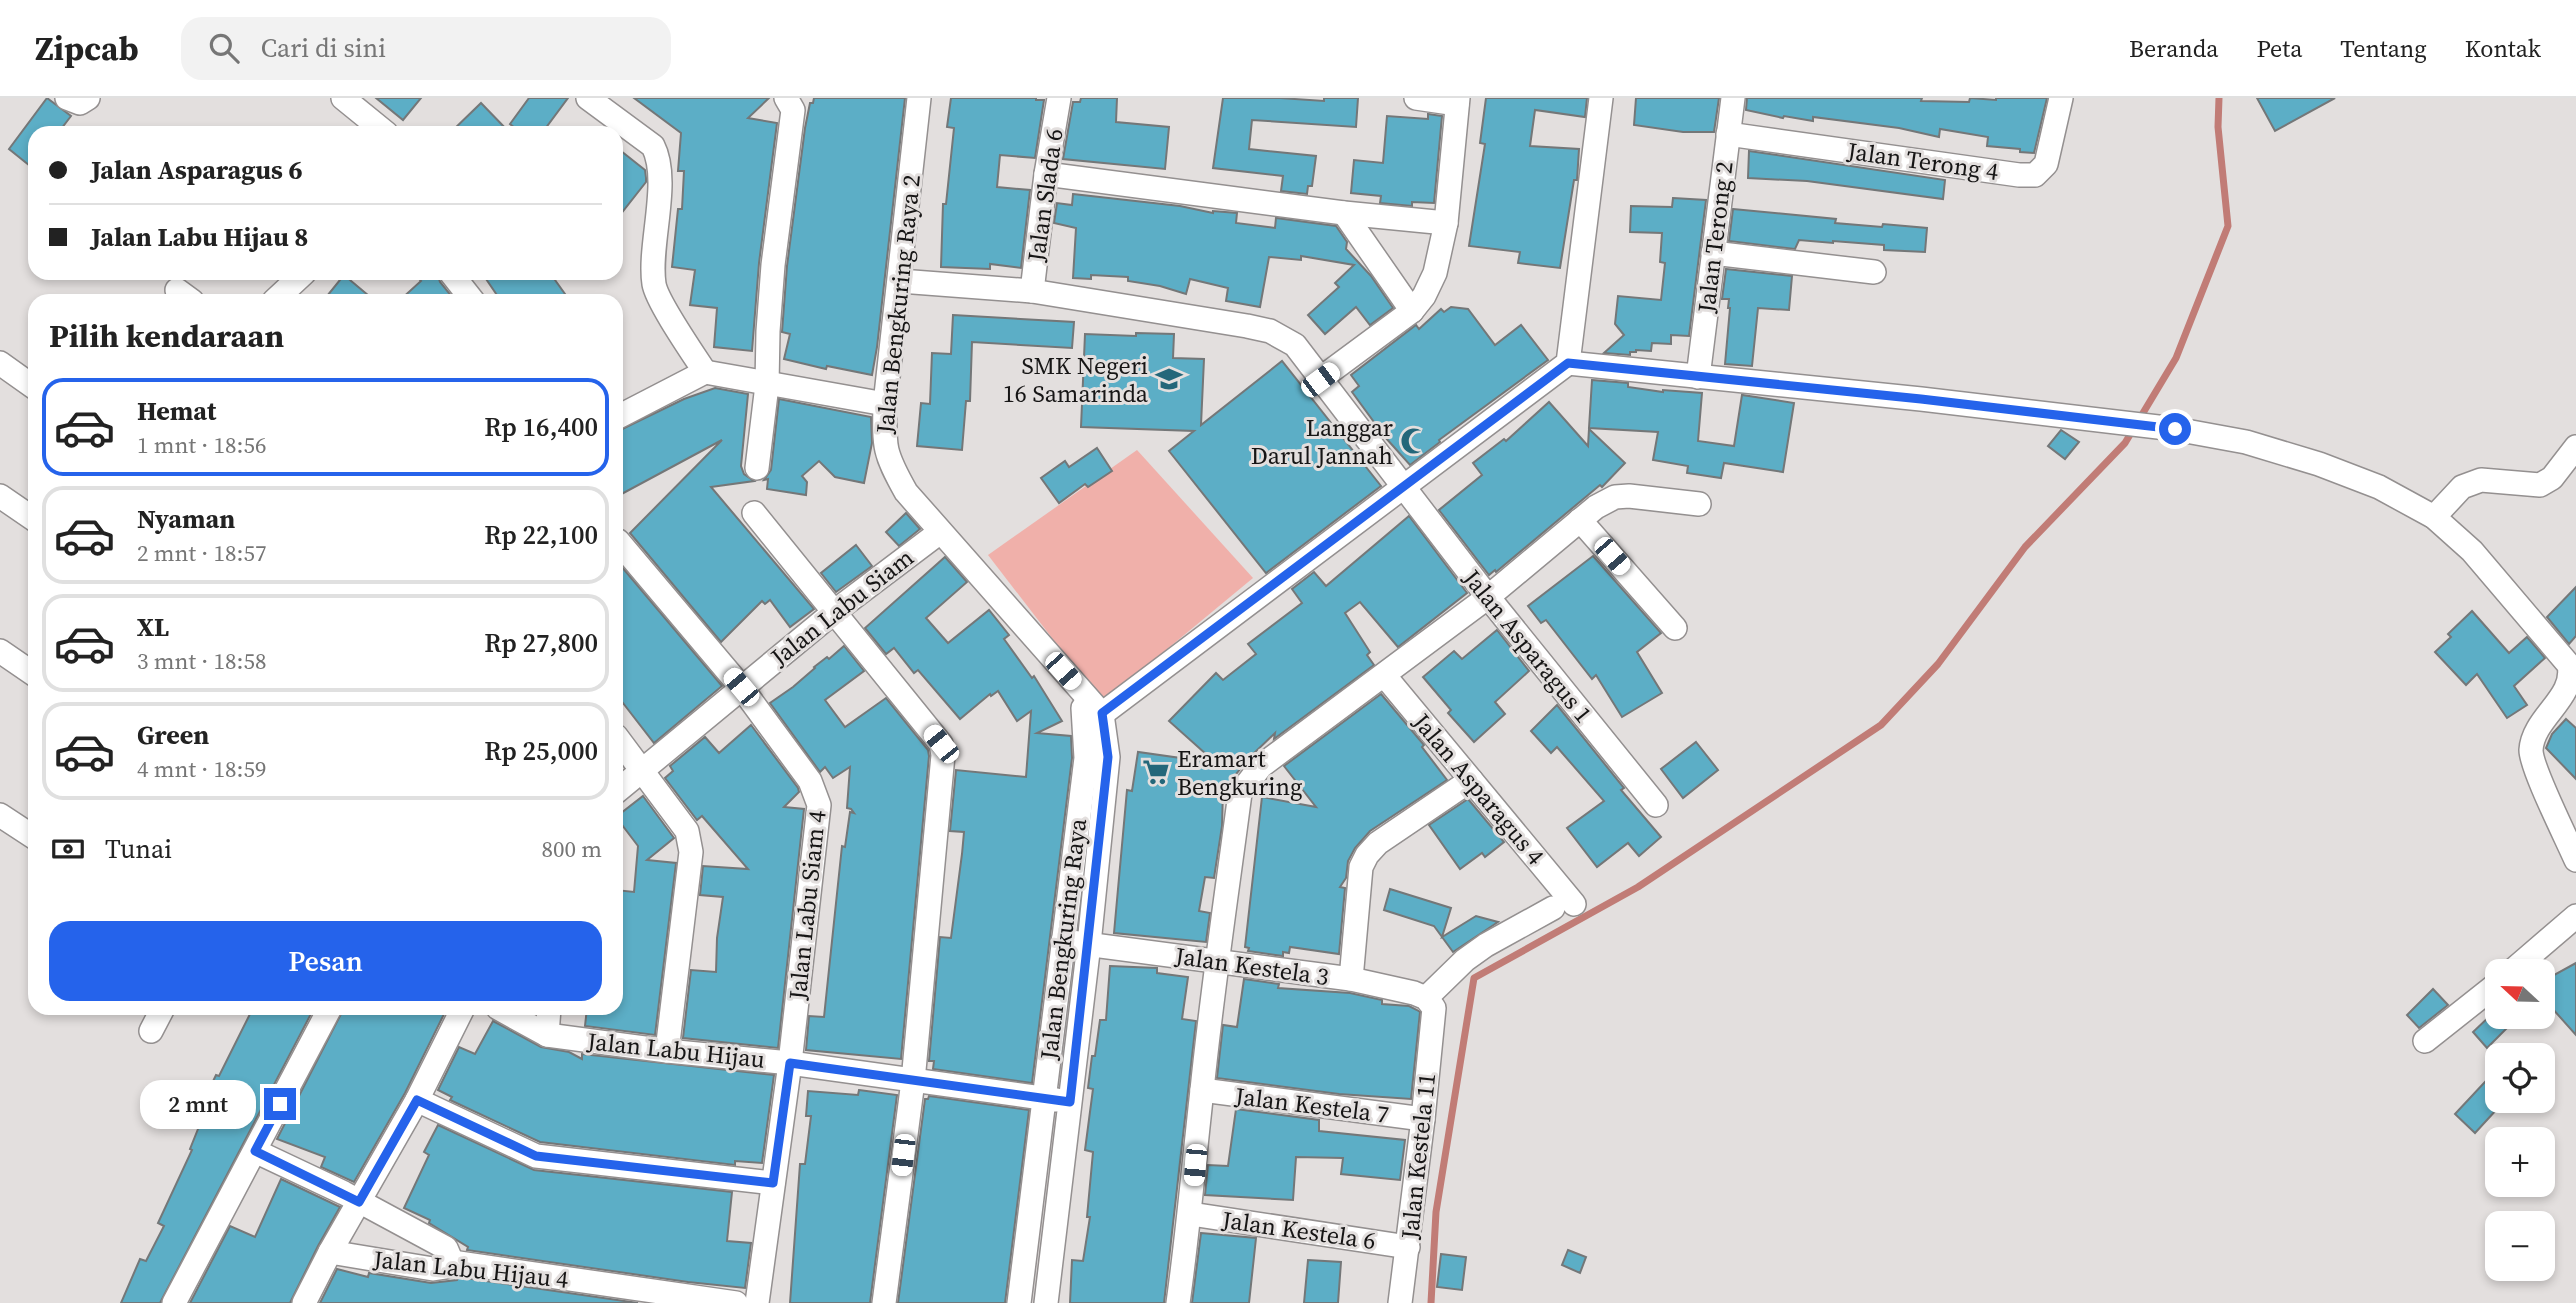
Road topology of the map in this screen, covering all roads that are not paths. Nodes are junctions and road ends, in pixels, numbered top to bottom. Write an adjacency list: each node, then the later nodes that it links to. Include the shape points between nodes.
1 (67, 98): 2 (street, via 75,103)
2 (88, 98)
3 (344, 98): 13 (street)
4 (786, 98): 31 (street, via 793,110 773,265)
5 (919, 98): 21 (street, Jalan Bengkuring Raya 2)
6 (1059, 98): 15 (street, Jalan Slada 6)
7 (1416, 98): 11 (street)
8 (1601, 98): 26 (street)
9 (1732, 98): 14 (street, Jalan Terong 2)
10 (2060, 98): 14 (street, Jalan Terong 4, via 2046,164 2035,175)
11 (1457, 101): 17 (street)
12 (602, 102): 27 (street, via 658,155 654,286)
13 (378, 126)
14 (1728, 134): 18 (street, Jalan Terong 2)
15 (1046, 174): 16 (street); 22 (street, Jalan Slada 6)
16 (1344, 213): 17 (street); 24 (street)
17 (1446, 223): 24 (street, via 1435,273)
18 (1713, 253): 19 (street); 28 (street, Jalan Terong 2)
19 (1874, 272)
20 (296, 280): 23 (street)
21 (900, 281): 22 (street, Jalan Asparagus 1); 32 (street, Jalan Bengkuring Raya 2)
22 (1032, 291): 29 (street, Jalan Asparagus 1, via 1270,331 1295,345)
23 (282, 294)
24 (1412, 312): 29 (street)
25 (0, 363): 30 (street)
26 (1568, 363): 28 (street); 36 (street)
27 (705, 372): 31 (street); 33 (street)
28 (1698, 377): 41 (street, via 2121,423 2246,442 2319,464)
29 (1320, 380): 36 (street, Jalan Asparagus 1)
30 (28, 383)
31 (767, 385): 32 (street); 35 (street)
32 (886, 404): 43 (street, Jalan Bengkuring Raya 2, via 887,458 906,492)
33 (623, 414)
34 (2576, 447): 41 (street, via 2552,478 2540,485 2481,480 2462,487)
35 (757, 468)
36 (1402, 486): 45 (street, Jalan Asparagus 1); 52 (street)
37 (0, 496): 40 (street)
38 (1699, 504): 42 (street, via 1615,497)
39 (754, 513): 46 (street)
40 (28, 515)
41 (2434, 517): 60 (street, via 2472,551 2573,674 2570,687 2535,734 2531,751)
42 (1580, 520): 45 (street); 47 (street)
43 (940, 532): 46 (street, Jalan Labu Siam); 52 (street, Jalan Bengkuring Raya 2, via 1080,691)
44 (623, 547): 51 (street, Jalan Labu Siam 4)
45 (1488, 597): 50 (street); 57 (street, Jalan Asparagus 1)
46 (834, 612): 51 (street, Jalan Labu Siam); 79 (street, via 941,744 943,755)
47 (1675, 628)
48 (0, 651): 49 (street)
49 (28, 670)
50 (1384, 675): 55 (street, Jalan Asparagus 4); 65 (street, via 1261,766 1240,793)
51 (741, 687): 54 (street, Jalan Labu Siam); 78 (street, Jalan Labu Siam 4, via 810,782 819,805)
52 (1095, 729): 62 (street, Jalan Bengkuring Raya); 63 (street, Jalan Bengkuring Raya, via 1108,757)
53 (623, 745): 54 (street)
54 (643, 770): 56 (street, Jalan Labu Siam); 77 (street, via 691,840)
55 (1471, 780): 66 (street, via 1367,855 1361,867); 68 (street, Jalan Asparagus 4, via 1563,906 1465,960)
56 (623, 786)
57 (1656, 804)
58 (0, 815): 59 (street)
59 (28, 833)
60 (2576, 860)
61 (2576, 916): 64 (street)
62 (1063, 941): 63 (street, Jalan Kestela 3); 81 (street, Jalan Bengkuring Raya)
63 (1089, 944): 65 (street, Jalan Kestela 3); 83 (street, Jalan Bengkuring Raya)
64 (2526, 959)
65 (1217, 961): 66 (street, Jalan Kestela 3); 80 (street)
66 (1351, 979): 68 (street, Jalan Kestela 3, via 1414,993)
67 (2485, 994): 76 (street)
68 (1430, 1003): 84 (street, Jalan Kestela 11)
69 (159, 1015): 74 (street)
70 (326, 1015): 85 (street)
71 (460, 1015): 82 (street)
72 (511, 1015): 75 (street, Jalan Labu Hijau)
73 (549, 1015): 75 (street)
74 (151, 1031)
75 (547, 1035): 77 (street, Jalan Labu Hijau)
76 (2425, 1041)
77 (667, 1051): 78 (street, Jalan Labu Hijau)
78 (790, 1063): 79 (street, Jalan Labu Hijau); 86 (street, Jalan Labu Siam 4)
79 (913, 1081): 81 (street, Jalan Labu Hijau); 96 (street)
80 (1202, 1090): 84 (street, Jalan Kestela 7); 88 (street)
81 (1043, 1098): 83 (street, Jalan Labu Hijau); 97 (street, Jalan Bengkuring Raya)
82 (417, 1100): 86 (street, via 536,1156); 87 (street)
83 (1070, 1102): 98 (street, Jalan Bengkuring Raya)
84 (1423, 1119): 89 (street, Jalan Kestela 11)
85 (255, 1151): 87 (street); 92 (street)
86 (773, 1183): 95 (street, Jalan Labu Siam 4)
87 (359, 1202): 90 (street); 91 (street, via 446,1248)
88 (1191, 1214): 89 (street, Jalan Kestela 6); 99 (street)
89 (1408, 1247): 100 (street, Jalan Kestela 11)
90 (330, 1252): 91 (street, Jalan Labu Hijau 4, via 433,1269); 93 (street)
91 (453, 1262): 94 (street, Jalan Labu Hijau 4)
92 (174, 1303)
93 (304, 1303)
94 (736, 1303)
95 (757, 1303)
96 (884, 1303)
97 (1019, 1303)
98 (1046, 1303)
99 (1178, 1303)
100 (1400, 1303)

